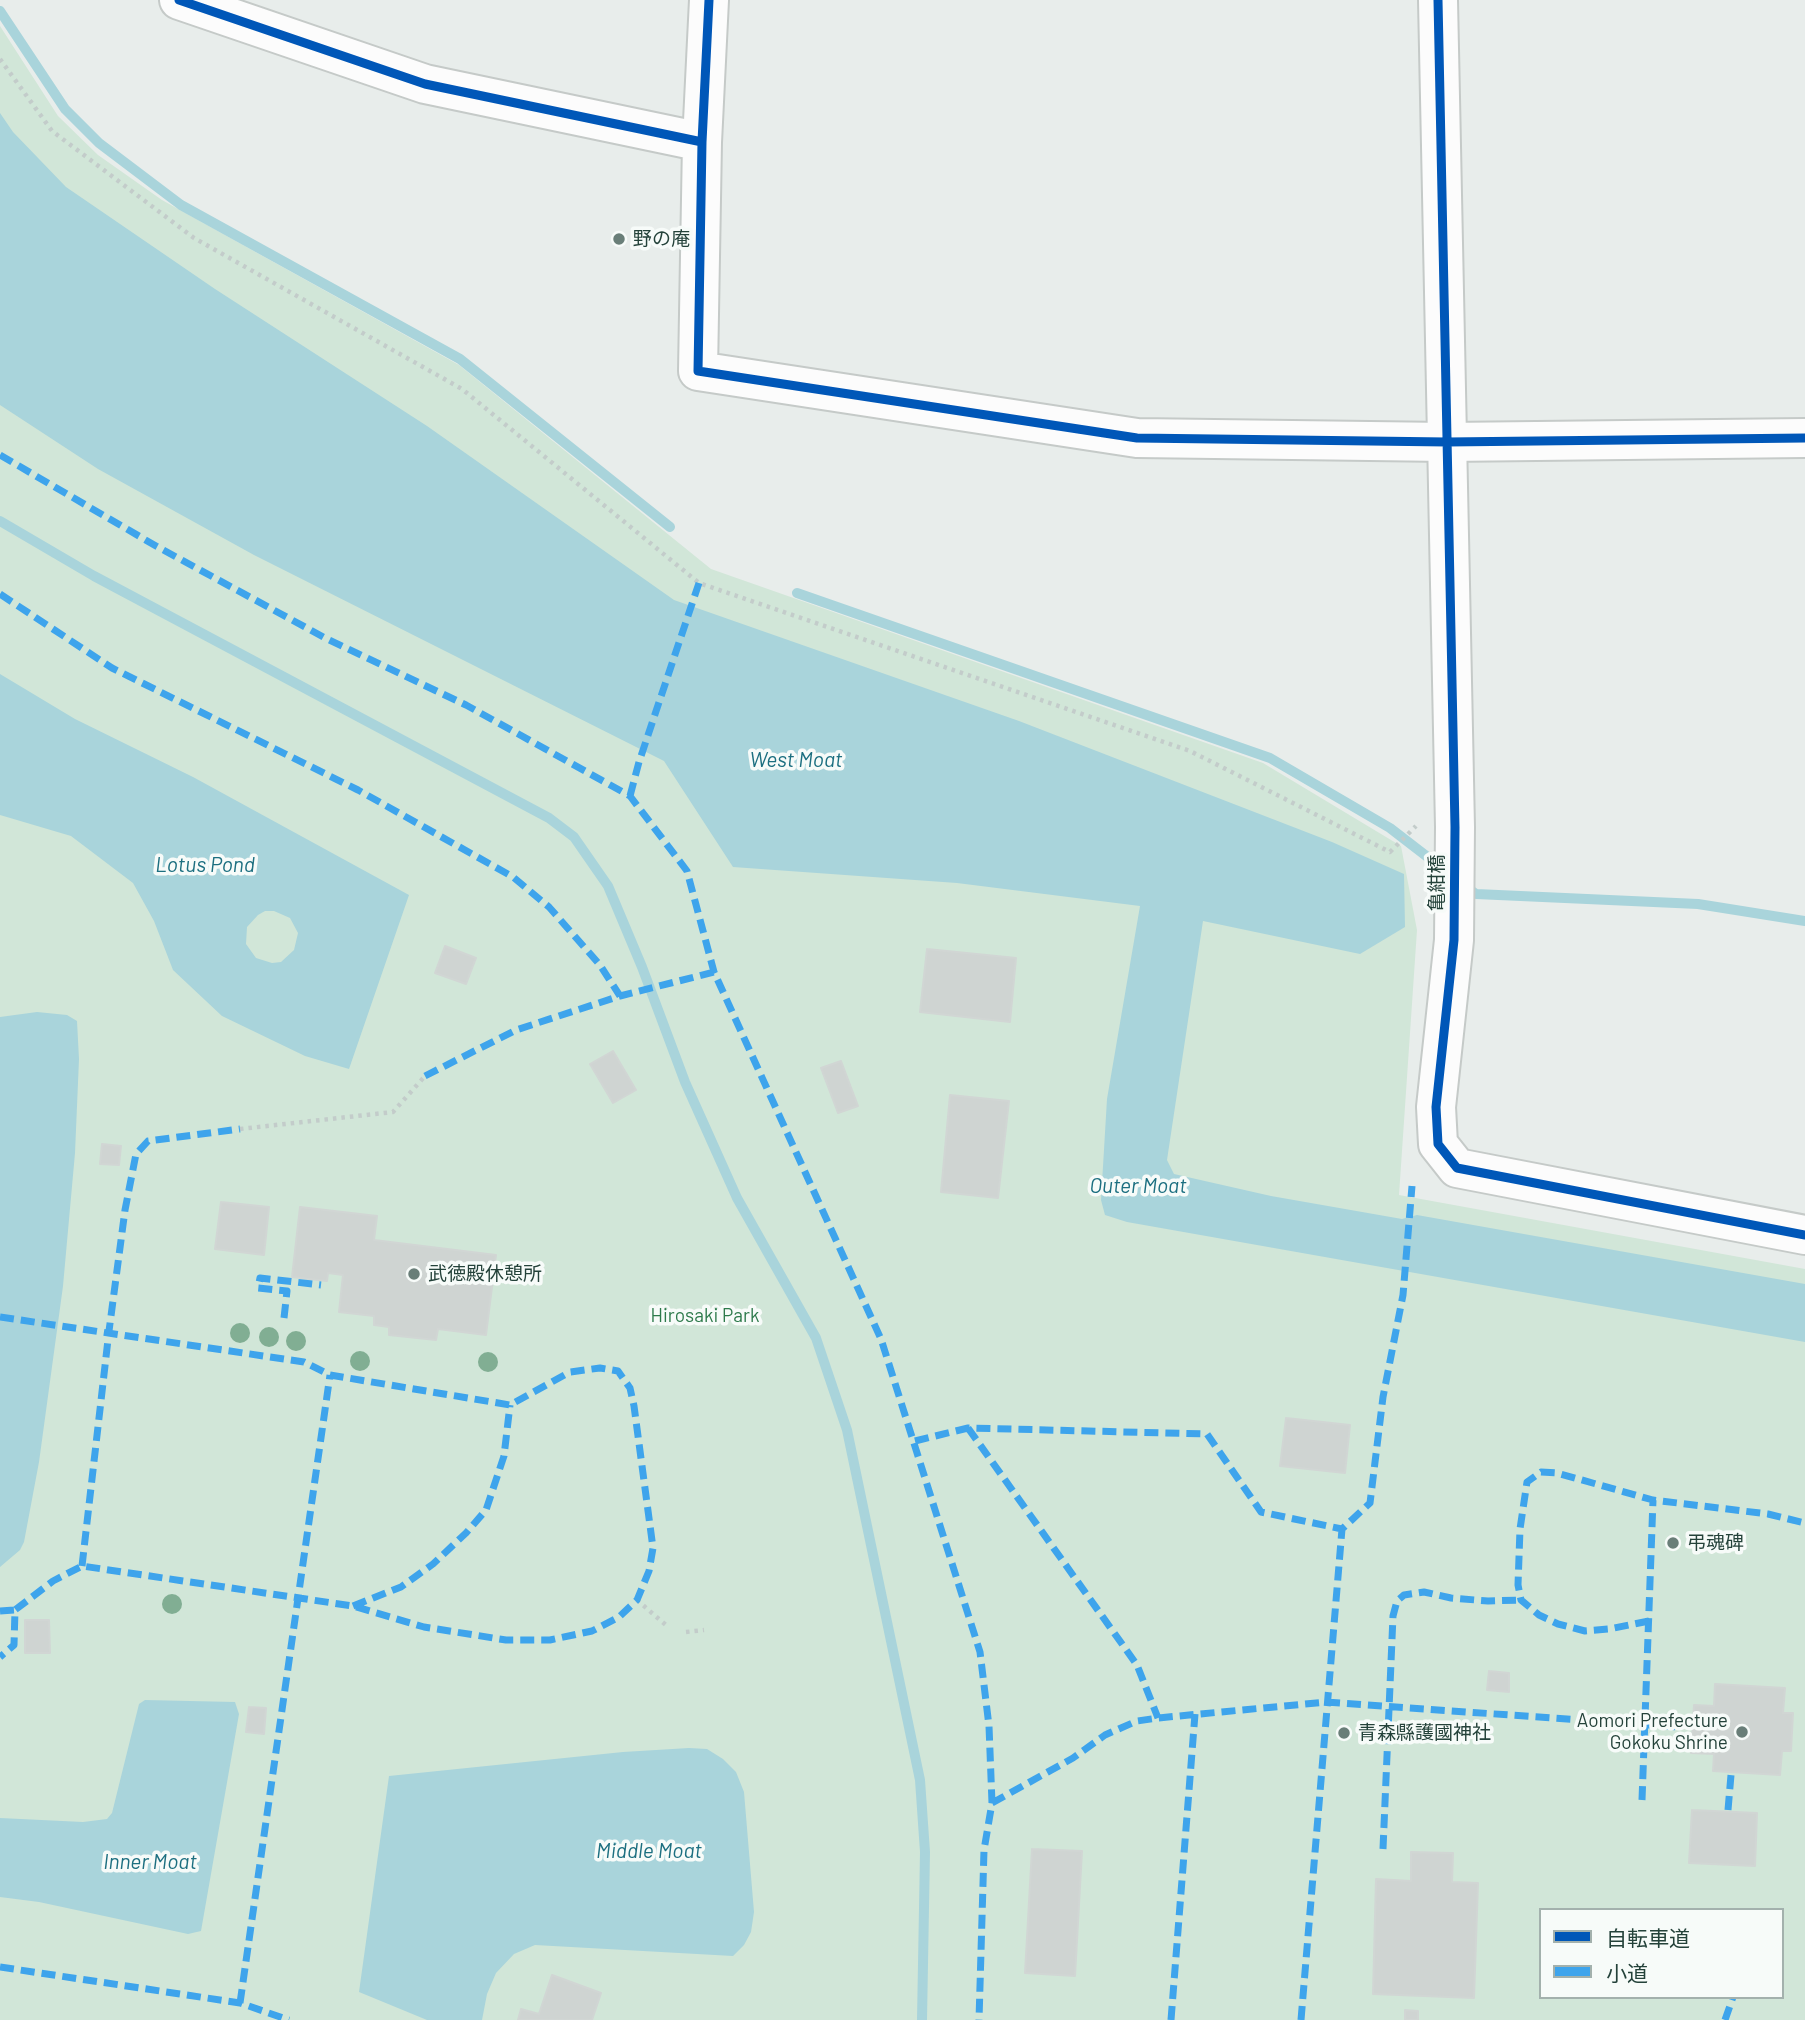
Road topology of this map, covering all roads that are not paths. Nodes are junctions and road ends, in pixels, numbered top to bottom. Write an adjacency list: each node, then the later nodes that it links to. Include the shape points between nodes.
1 (179, 0): 4 (street, via 425,84)
2 (709, 0): 4 (street)
3 (1438, 0): 6 (street, 亀紺橋)
4 (702, 142): 6 (street, via 698,371 1137,438)
5 (1805, 438): 6 (street)
6 (1447, 442): 7 (street, 亀紺橋, via 1439,822 1454,940 1436,1107 1438,1144 1457,1168)
7 (1805, 1235)

